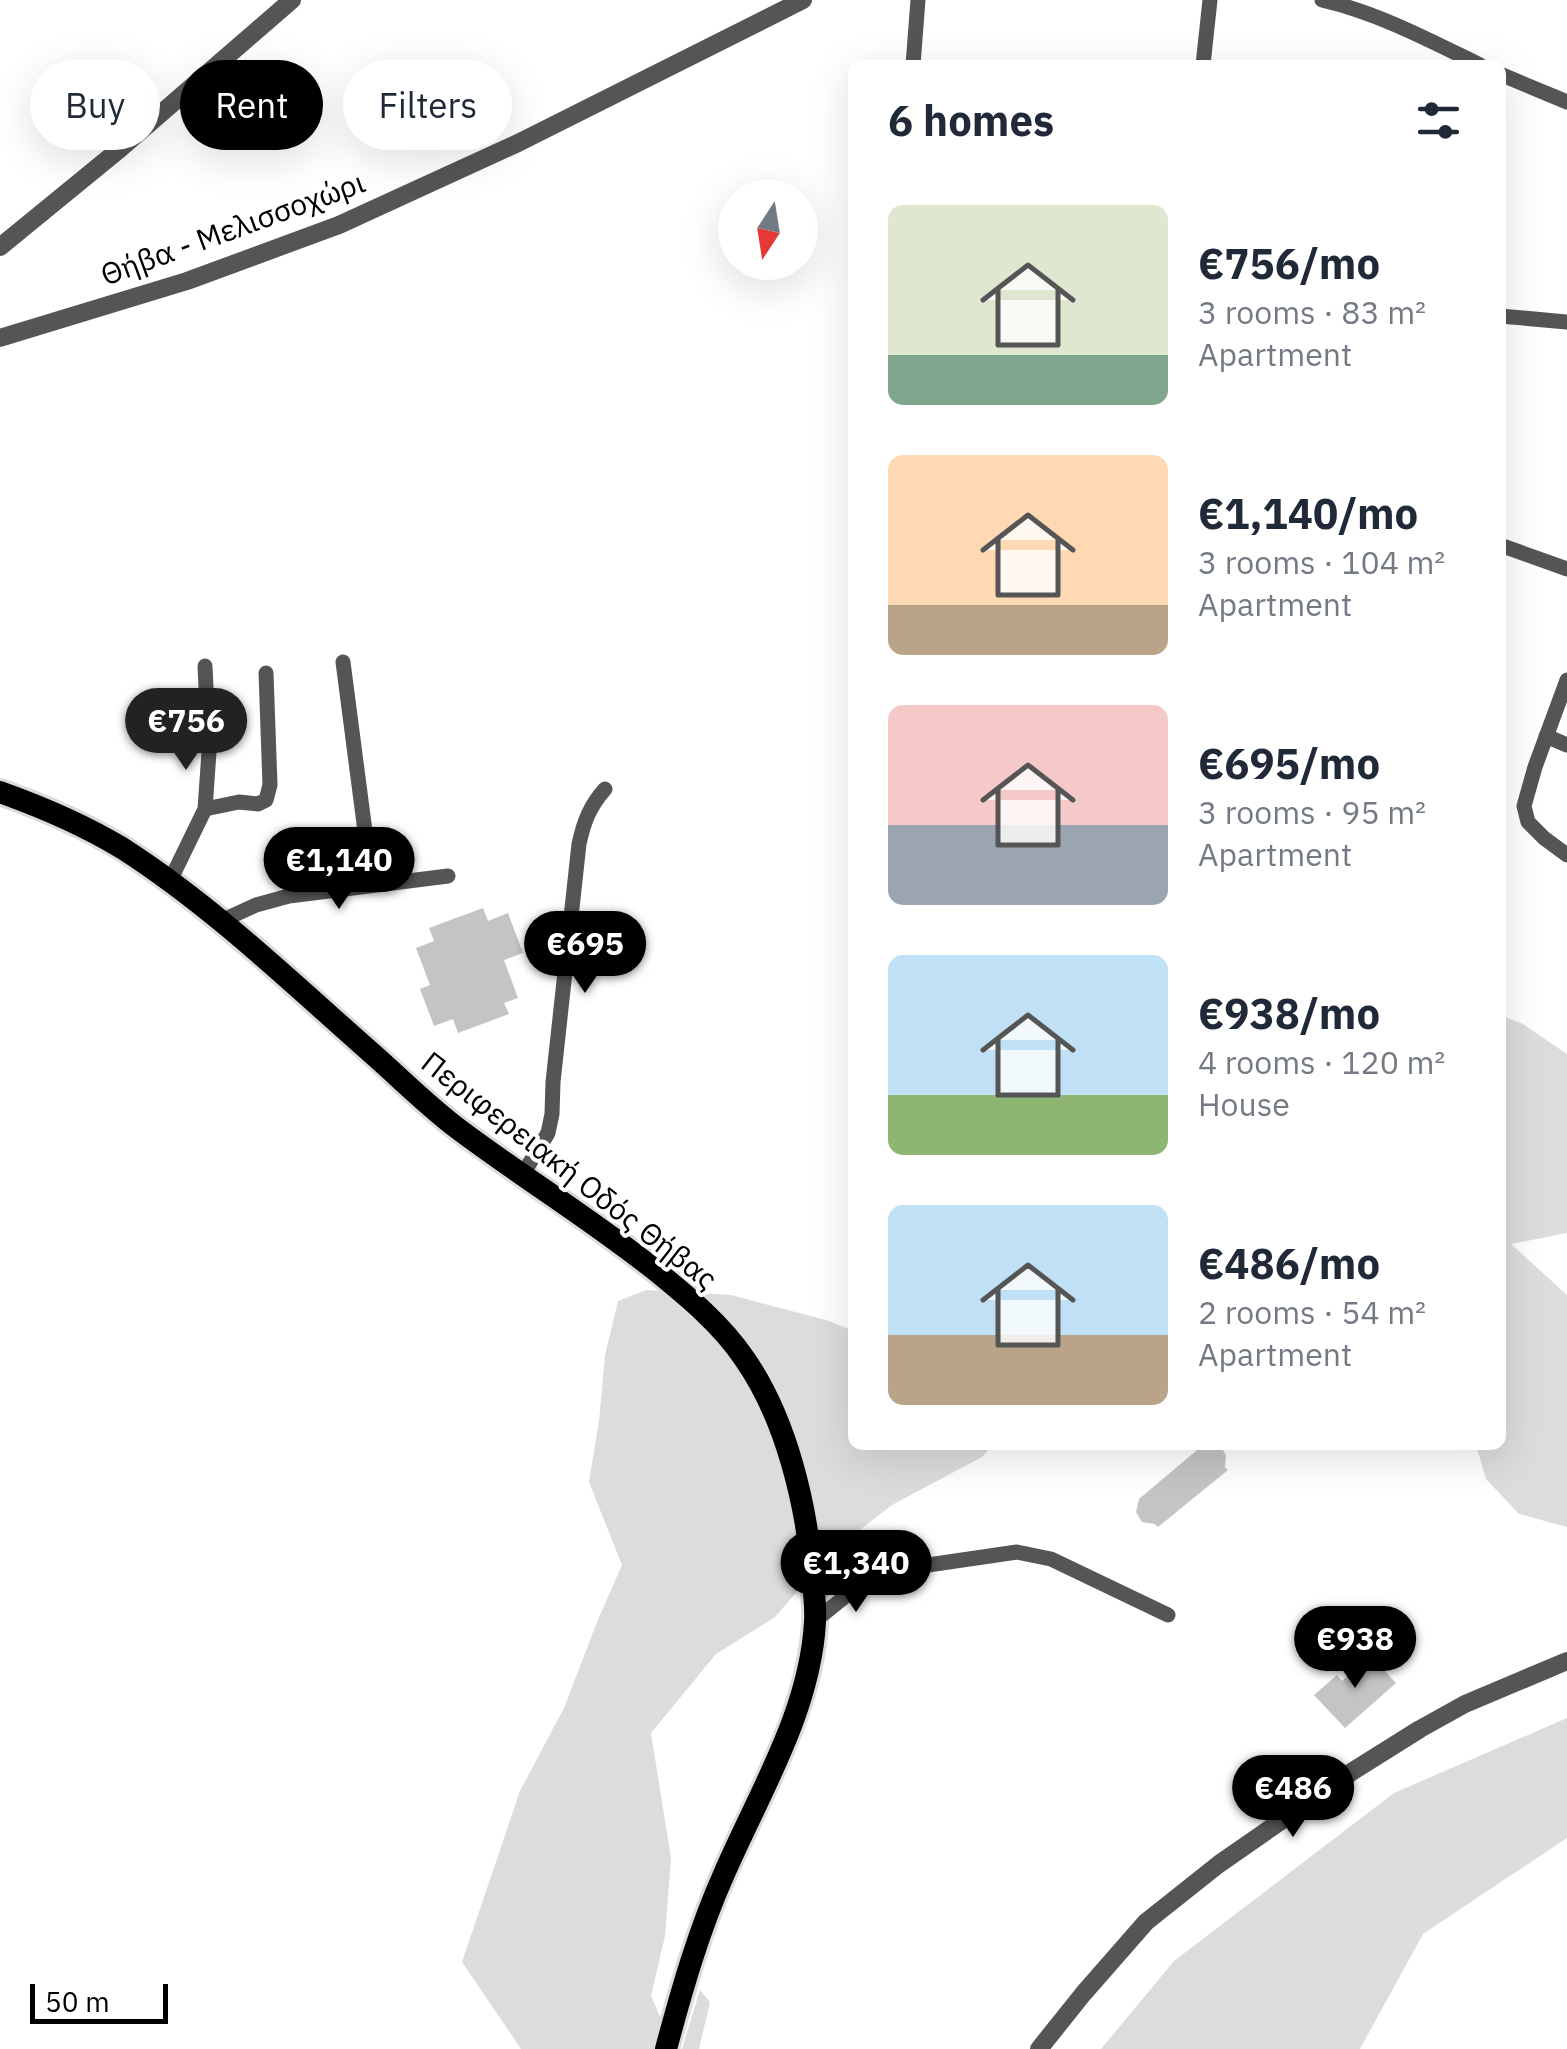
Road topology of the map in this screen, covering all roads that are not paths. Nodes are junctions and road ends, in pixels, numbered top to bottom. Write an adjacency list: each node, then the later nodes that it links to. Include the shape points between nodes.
1 (292, 0): 11 (street)
2 (802, 0): 14 (street, Θήβα - Μελισσοχώρι, via 339,225 187,281)
3 (918, 0): 6 (street)
4 (1210, 0): 7 (street)
5 (1322, 0): 8 (street)
6 (912, 60)
7 (1204, 60)
8 (1470, 60)
9 (1506, 77): 10 (street)
10 (1567, 102)
11 (0, 247)
12 (1506, 317): 13 (street)
13 (1567, 322)
14 (0, 338)
15 (1506, 547): 16 (street)
16 (1567, 569)
17 (343, 662): 29 (street)
18 (205, 666): 25 (street)
19 (266, 674): 25 (street, via 266,800)
20 (1567, 680): 21 (street)
21 (1546, 736): 22 (street); 26 (street, via 1524,806 1528,822)
22 (1567, 744)
23 (605, 788): 31 (street, via 592,803 579,844 548,1133)
24 (0, 792): 28 (main road, Περιφερειακή Οδός Θήβας, via 76,824)
25 (205, 809): 28 (street)
26 (1567, 855)
27 (448, 876): 29 (street)
28 (170, 881): 30 (main road, Περιφερειακή Οδός Θήβας)
29 (372, 885): 30 (street, via 289,896)
30 (222, 921): 31 (main road, Περιφερειακή Οδός Θήβας, via 454,1126)
31 (522, 1174): 32 (main road, Περιφερειακή Οδός Θήβας, via 678,1289 745,1359 778,1422)
32 (812, 1569): 33 (street); 35 (main road, Περιφερειακή Οδός Θήβας)
33 (875, 1579): 34 (street, via 1017,1552 1051,1559); 35 (street)
34 (1168, 1615)
35 (816, 1620): 37 (main road, Περιφερειακή Οδός Θήβας, via 800,1699 708,1910)
36 (1567, 1661): 38 (street, via 1420,1729 1219,1864 1146,1922)
37 (666, 2049)
38 (1040, 2049)

